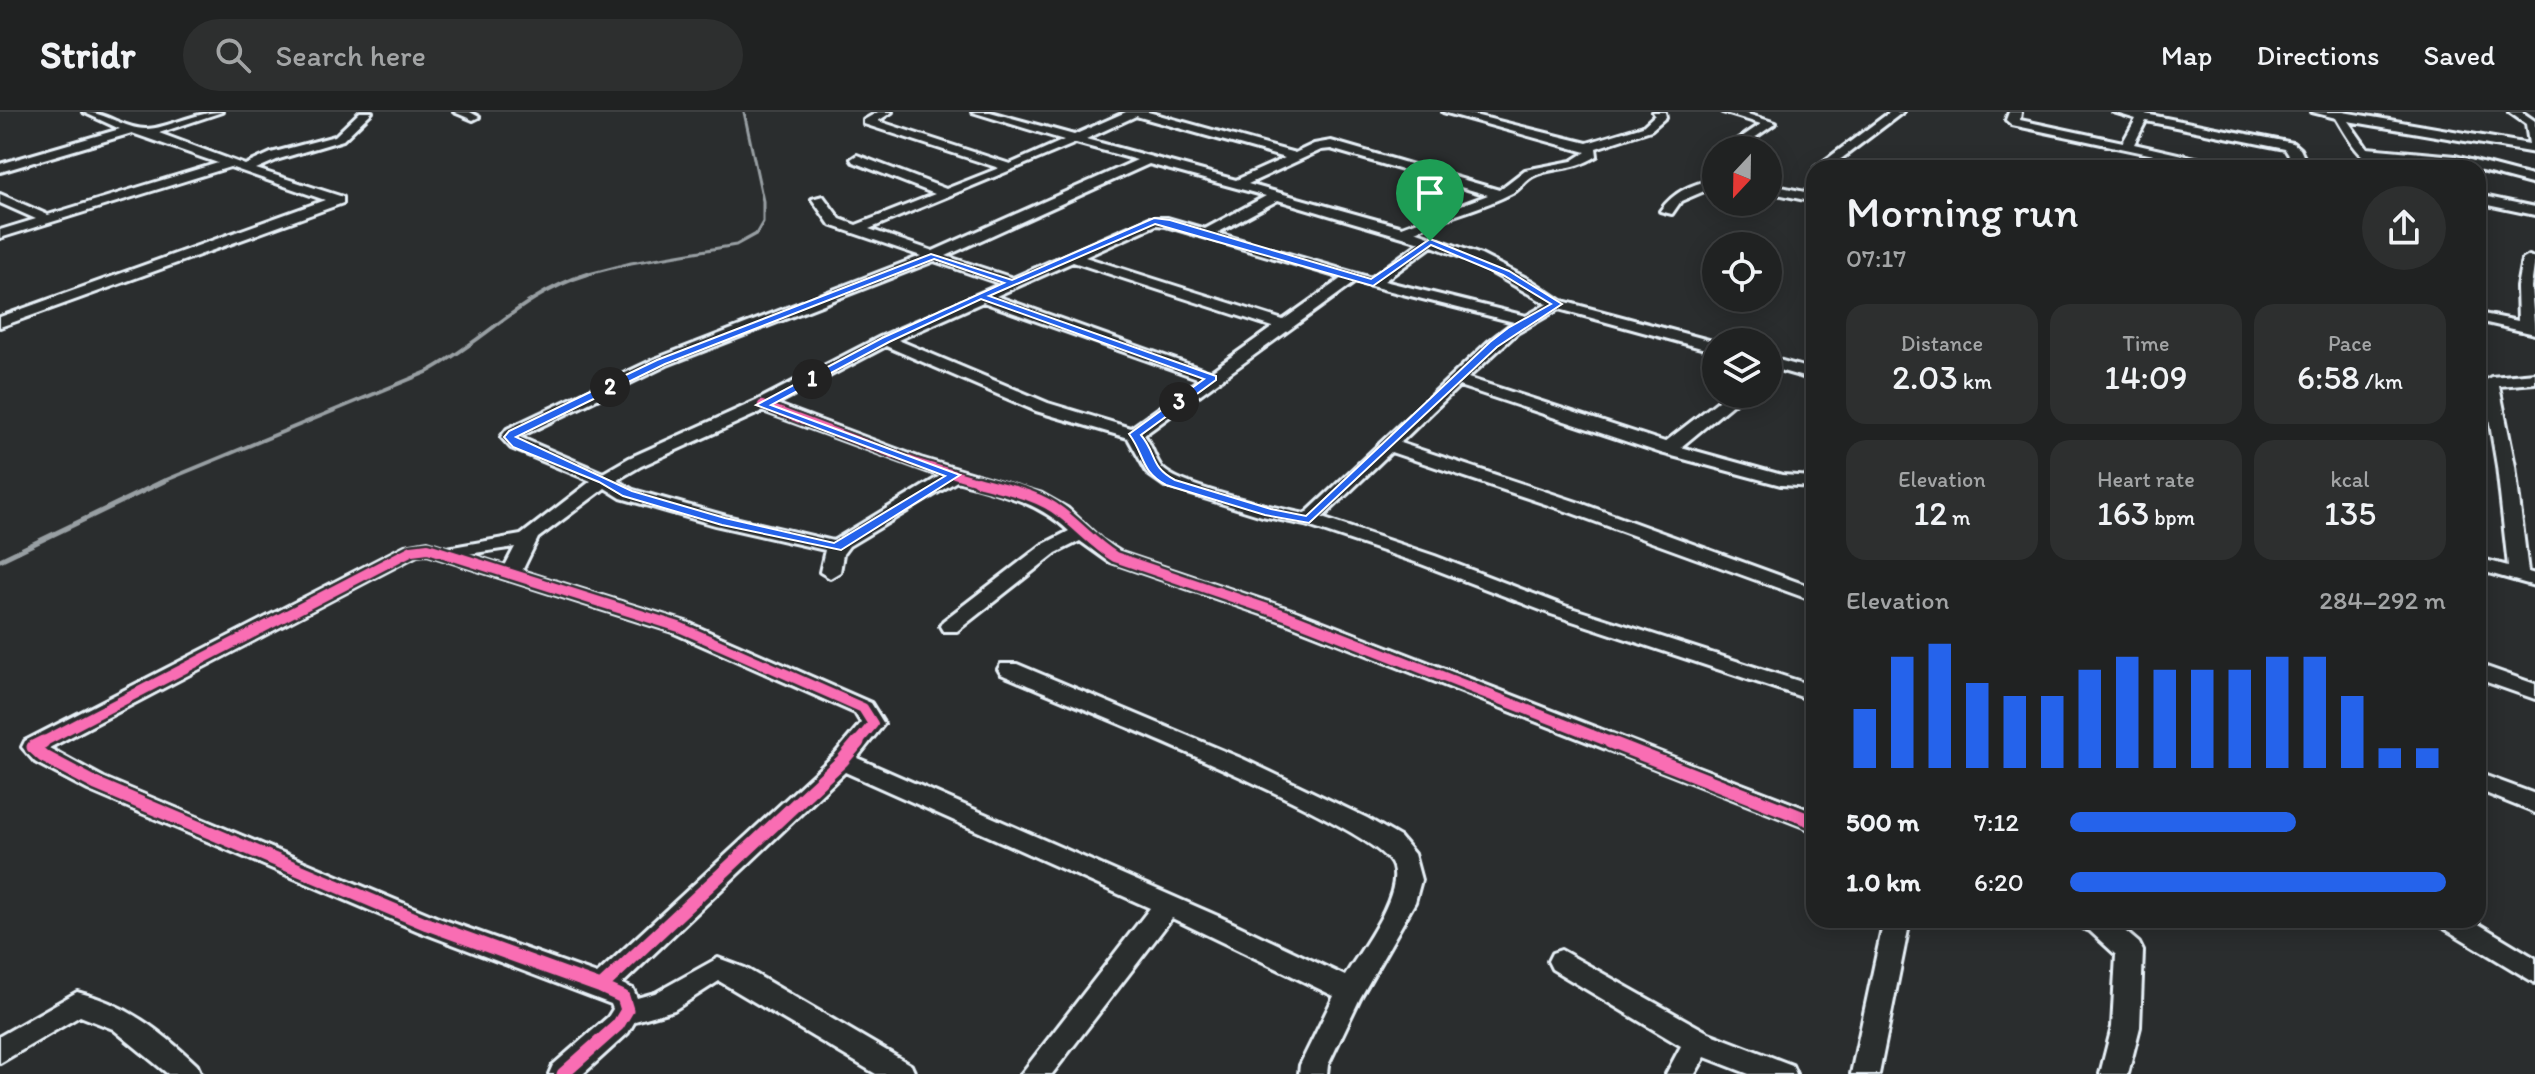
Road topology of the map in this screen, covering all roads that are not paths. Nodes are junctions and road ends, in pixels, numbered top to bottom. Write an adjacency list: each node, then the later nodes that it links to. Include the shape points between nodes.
1 (125, 112): 18 (street)
2 (216, 112): 22 (street)
3 (366, 112): 39 (street, via 339,138)
4 (460, 112): 19 (street)
5 (886, 112): 40 (street, via 868,122)
6 (978, 112): 21 (street)
7 (1012, 112): 21 (street)
8 (1135, 112): 24 (street); 29 (street)
9 (1449, 112): 26 (street)
10 (1659, 112): 26 (street, via 1659,121 1647,128)
11 (1728, 112): 23 (street, via 1770,123)
12 (1897, 112): 32 (street)
13 (2015, 112): 25 (street, via 2016,123)
14 (2119, 112): 20 (street)
15 (2318, 112): 17 (street)
16 (2515, 112): 27 (street, via 2531,123)
17 (2338, 114): 27 (street); 28 (street)
18 (94, 115): 22 (street)
19 (473, 117)
20 (2143, 117): 25 (street); 34 (street, via 2289,146)
21 (994, 118): 24 (street)
22 (139, 131): 37 (street); 38 (street)
23 (1750, 136)
24 (1070, 140): 31 (street); 40 (street)
25 (2127, 146): 33 (street)
26 (1588, 147): 47 (street, via 1593,153 1584,161 1529,173)
27 (2535, 148)
28 (2363, 151): 35 (street); 36 (street)
29 (1295, 157): 43 (street); 47 (street, via 1331,145)
30 (857, 159): 46 (street)
31 (1147, 160): 43 (street); 61 (street)
32 (1832, 160)
33 (2194, 160)
34 (2299, 160)
35 (2375, 160)
36 (2455, 160)
37 (233, 162): 39 (street); 55 (street)
38 (0, 168)
39 (248, 168): 71 (street, via 338,200)
40 (1011, 168): 46 (street)
41 (2486, 168): 42 (street)
42 (2535, 181)
43 (1238, 184): 49 (street)
44 (1702, 187): 53 (street, via 1676,198)
45 (1782, 189): 48 (street)
46 (947, 194): 56 (street)
47 (1500, 194): 57 (street)
48 (1806, 194)
49 (1276, 196): 57 (street); 59 (street)
50 (0, 198): 55 (street)
51 (818, 199): 56 (street, via 835,222)
52 (2486, 201): 54 (street)
53 (1667, 211)
54 (2535, 211)
55 (47, 219): 58 (street)
56 (857, 229): 61 (street)
57 (1403, 231): 60 (street)
58 (0, 234)
59 (1203, 235): 62 (street, via 1154,221); 64 (street)
60 (1430, 241): 66 (street); 68 (street, via 1506,273)
61 (934, 256): 65 (street); 87 (street, via 661,362 510,437)
62 (1071, 257): 65 (street); 72 (street)
63 (2529, 260): 73 (street, via 2524,287)
64 (1353, 277): 66 (street); 72 (street)
65 (1013, 283): 67 (street)
66 (1373, 283): 70 (street)
67 (981, 296): 74 (street); 78 (street)
68 (1557, 304): 70 (street); 75 (street)
69 (2486, 319): 73 (street)
70 (1528, 321): 80 (street, via 1493,345)
71 (0, 322)
72 (1285, 326): 78 (street)
73 (2530, 328)
74 (885, 340): 81 (street); 83 (street, via 1042,407)
75 (1702, 343)
76 (1782, 368): 77 (street)
77 (1806, 373)
78 (1212, 378): 83 (street)
79 (2535, 378): 97 (street, via 2491,382)
80 (1458, 380): 84 (street); 85 (street)
81 (762, 405): 86 (street); 87 (street)
82 (1719, 408): 85 (street)
83 (1134, 434): 89 (street, via 1156,475)
84 (1388, 445): 89 (street); 98 (street)
85 (1667, 449): 88 (street, via 1781,480)
86 (954, 475): 90 (street, via 1036,498); 92 (street)
87 (604, 480): 91 (street); 92 (street, via 627,494 669,507)
88 (1806, 482)
89 (1309, 520): 102 (street, via 1558,610)
90 (1082, 532): 99 (street, via 1049,549); 107 (street, via 1115,557 1288,616)
91 (527, 540): 93 (street); 96 (street)
92 (836, 547): 95 (street)
93 (445, 553): 96 (street); 114 (street, via 412,550 34,751 96,784 427,924)
94 (2486, 566): 97 (street)
95 (830, 572)
96 (511, 573): 104 (street, via 679,627 863,708 873,724)
97 (2527, 578)
98 (1806, 592)
99 (950, 626)
100 (1009, 669): 115 (street, via 1235,765 1391,844 1405,861 1408,880 1402,902)
101 (2486, 674): 103 (street)
102 (1806, 691)
103 (2535, 692)
104 (842, 761): 108 (street); 114 (street)
105 (2486, 784): 106 (street)
106 (2535, 804)
107 (1806, 819)
108 (1167, 905): 115 (street); 122 (street)
109 (1895, 928): 126 (street)
110 (2104, 928): 127 (street, via 2130,951 2126,1027)
111 (2464, 928): 113 (street)
112 (1561, 961): 117 (street)
113 (2535, 972)
114 (601, 987): 116 (street, via 623,997)
115 (1350, 991): 123 (street)
116 (627, 1010): 120 (street, via 618,1025); 121 (street, via 659,1006 718,969)
117 (1699, 1042): 124 (street); 125 (street)
118 (0, 1051): 119 (street, via 77,1004 94,1006 139,1032)
119 (187, 1074)
120 (563, 1074)
121 (901, 1074)
122 (1035, 1074)
123 (1313, 1074)
124 (1680, 1074)
125 (1782, 1074)
126 (1865, 1074)
127 (2114, 1074)

